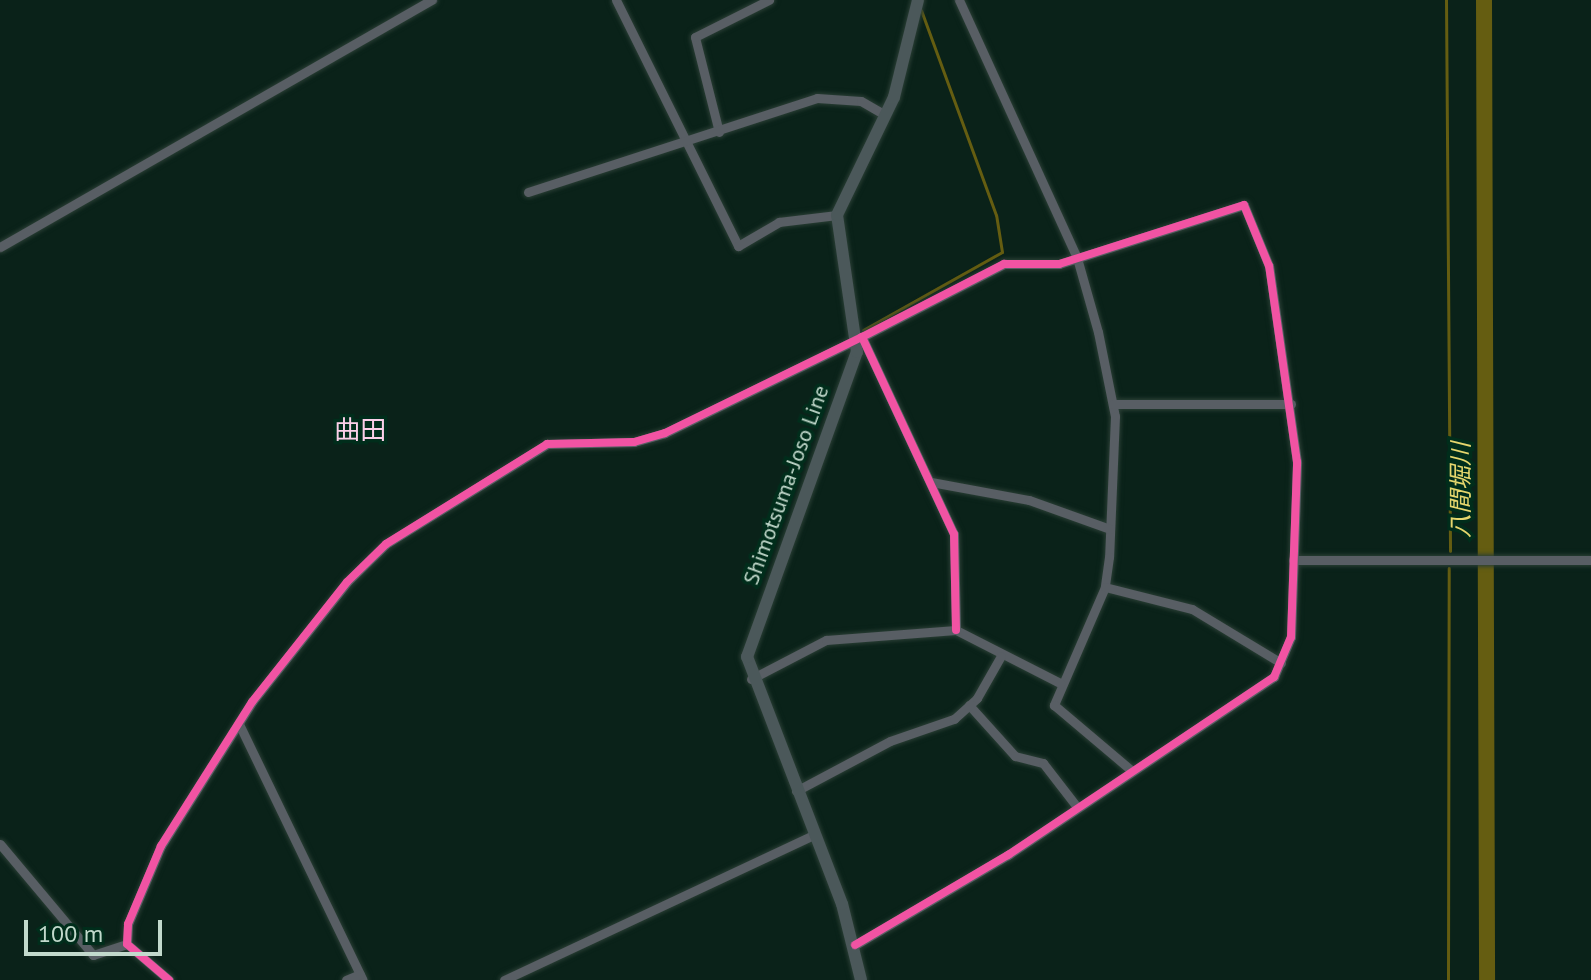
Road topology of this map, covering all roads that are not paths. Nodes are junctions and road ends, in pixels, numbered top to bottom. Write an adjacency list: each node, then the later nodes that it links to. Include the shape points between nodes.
1 (432, 0): 11 (street)
2 (616, 0): 8 (street)
3 (769, 0): 7 (street, via 695,37)
4 (918, 0): 6 (main road)
5 (959, 0): 12 (street)
6 (885, 115): 7 (street, via 861,101 817,98); 10 (main road)
7 (719, 132): 8 (street)
8 (687, 145): 9 (street); 10 (street, via 738,246 779,222)
9 (528, 192)
10 (837, 215): 13 (main road, Shimotsuma-Joso Line)
11 (0, 247)
12 (1077, 258): 13 (street, via 1004,264); 14 (street); 15 (street, via 1244,205 1269,266)
13 (860, 336): 16 (street); 24 (main road, Shimotsuma-Joso Line, via 753,634); 27 (street, via 665,433 634,442 547,444 431,513 347,582)
14 (1113, 404): 15 (street); 17 (street)
15 (1291, 404): 18 (street)
16 (931, 482): 17 (street, via 1029,500); 21 (street, via 954,534)
17 (1110, 529): 20 (street)
18 (1293, 560): 19 (street); 23 (street, via 1291,637)
19 (1591, 560)
20 (1105, 587): 23 (street, via 1192,609); 25 (street)
21 (956, 630): 22 (street); 24 (street, via 826,640)
22 (1001, 656): 25 (street); 26 (street)
23 (1281, 663): 28 (street, via 1274,677)
24 (751, 679): 29 (main road, Shimotsuma-Joso Line)
25 (1060, 683): 28 (street, via 1054,705 1064,719)
26 (969, 705): 29 (street, via 928,734 890,741); 30 (street, via 1015,756 1043,763)
27 (239, 724): 33 (street, via 161,846 135,901); 35 (street)
28 (1131, 770): 30 (street)
29 (796, 791): 31 (main road, Shimotsuma-Joso Line)
30 (1077, 807): 34 (street)
31 (814, 835): 34 (main road, Shimotsuma-Joso Line); 38 (street)
32 (0, 844): 33 (street, via 93,955)
33 (127, 944): 36 (street)
34 (855, 945): 39 (main road, Shimotsuma-Joso Line)
35 (362, 977): 37 (street)
36 (169, 980)
37 (346, 980)
38 (504, 980)
39 (861, 980)

